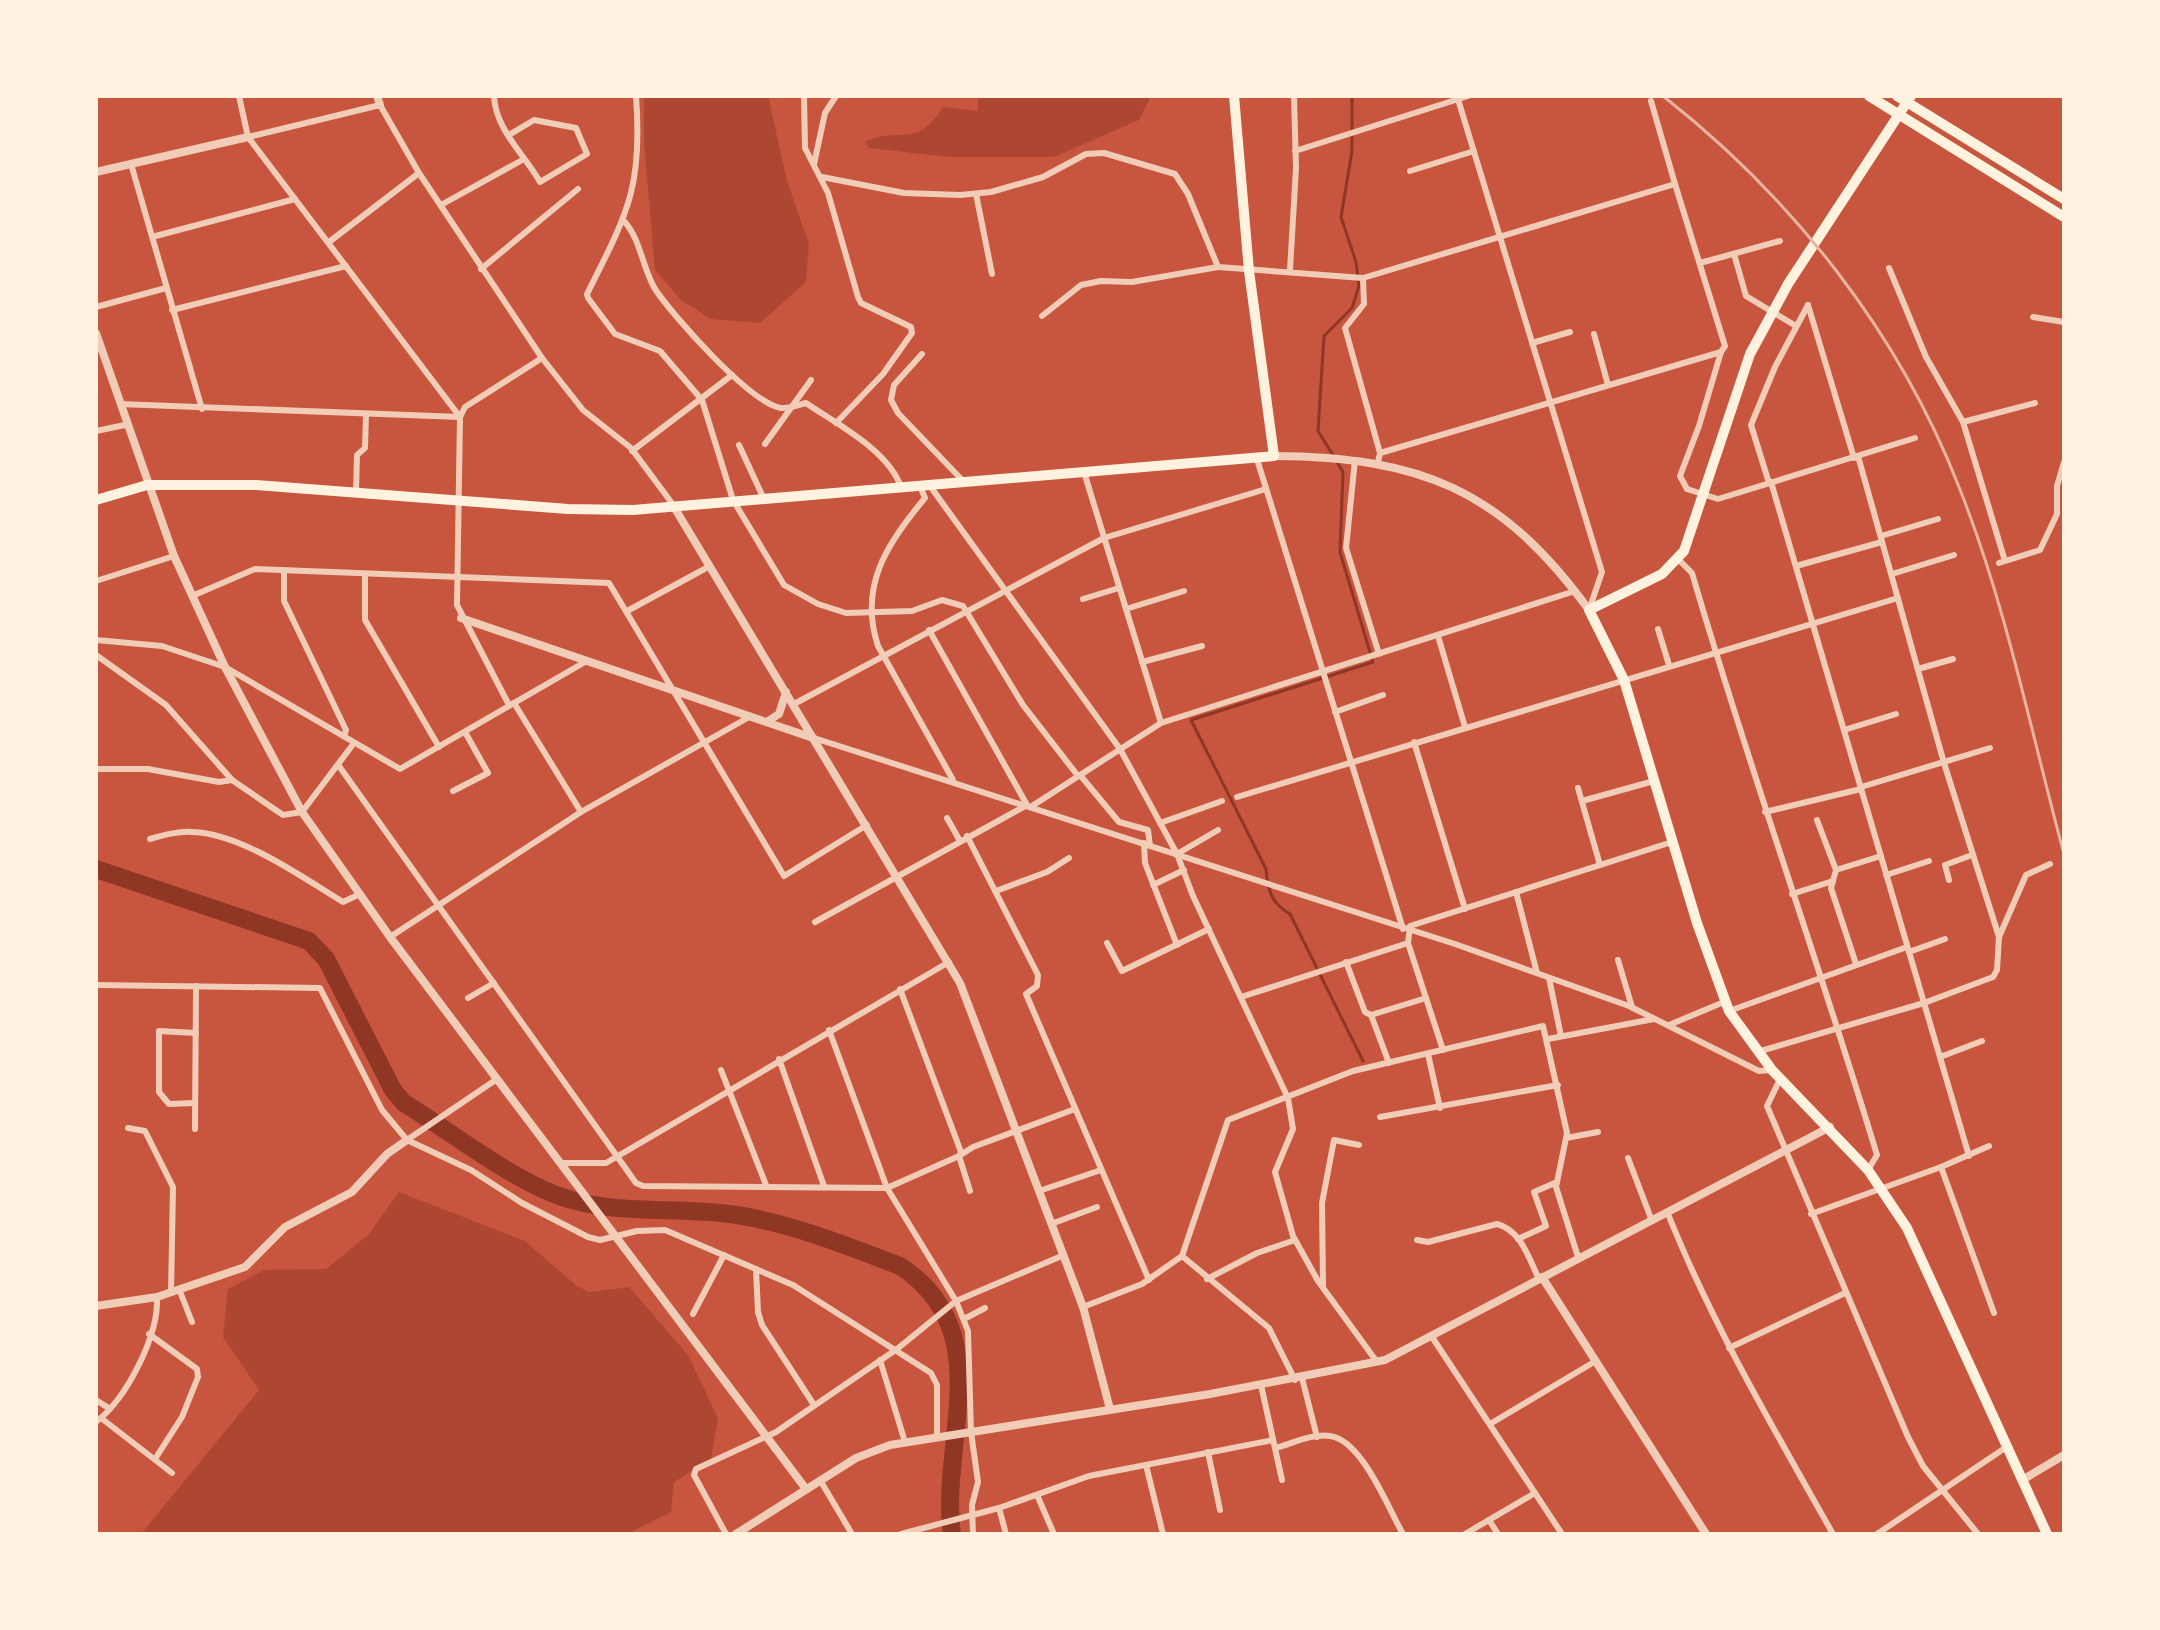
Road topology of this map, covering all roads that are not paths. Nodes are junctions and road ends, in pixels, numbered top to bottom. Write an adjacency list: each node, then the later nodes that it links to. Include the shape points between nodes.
1 (239, 96): 16 (street)
2 (494, 96): 15 (street, via 495,113)
3 (636, 96): 33 (street, via 639,145)
4 (804, 96): 21 (street, via 805,148)
5 (836, 96): 21 (street, via 825,113)
6 (1234, 96): 45 (main road)
7 (1294, 96): 17 (street)
8 (1468, 96): 10 (street)
9 (1869, 96): 14 (main road)
10 (1458, 98): 17 (street); 18 (street)
11 (1905, 98): 14 (main road); 30 (main road)
12 (378, 100): 16 (street); 24 (street)
13 (1651, 101): 26 (street)
14 (1898, 116): 32 (main road); 95 (main road, via 1768,317 1734,394)
15 (509, 135): 19 (street); 19 (street, via 534,120 576,128 587,147 587,154 540,182)
16 (248, 137): 20 (street); 29 (street)
17 (1295, 151): 44 (street)
18 (1474, 151): 22 (street); 35 (street)
19 (524, 159): 31 (street)
20 (131, 164): 23 (street); 34 (street)
21 (814, 165): 25 (street)
22 (1410, 171)
23 (96, 172)
24 (419, 173): 31 (street); 37 (street)
25 (822, 177): 28 (street, via 904,193); 74 (street, via 861,303 902,320 912,333 883,374)
26 (1675, 184): 35 (street); 39 (street)
27 (578, 189): 43 (street)
28 (976, 194): 41 (street, via 1043,177 1086,154 1149,164 1179,178); 46 (street)
29 (295, 199): 34 (street); 37 (street)
30 (2064, 199)
31 (441, 205): 43 (street)
32 (2064, 217)
33 (624, 221): 62 (street, via 655,288); 65 (street, via 588,298 615,334 660,351)
34 (152, 237): 48 (street)
35 (1500, 238): 47 (street); 58 (street)
36 (1780, 241): 38 (street)
37 (329, 242): 40 (street)
38 (1734, 254): 39 (street); 54 (street, via 1749,300)
39 (1700, 263): 59 (street, via 1725,346)
40 (346, 266): 50 (street); 72 (street)
41 (1218, 267): 45 (street); 51 (street, via 1081,285)
42 (1889, 268): 73 (street, via 1926,357)
43 (481, 269): 61 (street)
44 (1290, 270): 45 (street); 47 (street)
45 (1249, 271): 82 (main road)
46 (992, 274)
47 (1363, 278): 84 (street, via 1364,304 1345,328)
48 (166, 288): 49 (street); 50 (street)
49 (96, 307)
50 (172, 310): 70 (street)
51 (1042, 316)
52 (2033, 317): 53 (street)
53 (2064, 322)
54 (1794, 326): 83 (street, via 1808,305); 88 (street, via 1751,425)
55 (1570, 332): 58 (street)
56 (96, 333): 68 (street)
57 (1594, 334): 64 (street)
58 (1532, 343): 66 (street)
59 (1721, 352): 64 (street); 95 (street, via 1680,476 1687,489)
60 (922, 354): 89 (street, via 894,385 891,400)
61 (542, 358): 72 (street, via 465,407); 80 (street, via 583,410)
62 (732, 375): 65 (street); 69 (street, via 756,397 782,408)
63 (811, 380): 69 (street)
64 (1608, 385): 66 (street)
65 (702, 400): 80 (street); 99 (street)
66 (1550, 402): 84 (street); 123 (street, via 1602,572)
67 (2035, 403): 73 (street)
68 (119, 404): 70 (street); 75 (street)
69 (794, 405): 74 (street, via 806,403); 78 (street)
70 (202, 409): 71 (street)
71 (366, 414): 72 (street); 94 (street)
72 (460, 417): 98 (street)
73 (1963, 422): 86 (street, via 2002,562 2040,550 2051,533)
74 (836, 423): 92 (street, via 896,473)
75 (125, 425): 76 (street); 90 (street)
76 (96, 431)
77 (1915, 438): 83 (street)
78 (765, 444)
79 (739, 445): 96 (street)
80 (632, 451): 100 (street)
81 (1256, 456): 82 (main road); 87 (main road); 93 (street)
82 (1274, 456): 85 (street)
83 (1856, 457): 88 (street); 103 (street)
84 (1379, 458): 85 (street); 116 (street, via 1438,480 1489,508 1534,545)
85 (1355, 460): 134 (street, via 1346,548)
86 (2064, 462)
87 (1084, 472): 89 (main road); 102 (street)
88 (1770, 482): 95 (street, via 1718,499); 108 (street)
89 (965, 483): 91 (main road)
90 (147, 485): 94 (main road); 97 (main road); 105 (street)
91 (924, 486): 92 (main road); 117 (street); 124 (street, via 925,498 883,555 873,580)
92 (901, 487): 96 (main road)
93 (1266, 489): 102 (street); 143 (street)
94 (356, 492): 98 (main road)
95 (1703, 495): 106 (main road, via 1690,540)
96 (763, 497): 99 (main road)
97 (96, 500)
98 (461, 500): 100 (main road, via 568,509); 112 (street)
99 (733, 500): 100 (main road); 124 (street, via 784,585 838,612)
100 (674, 507): 107 (street)
101 (1938, 519): 103 (street)
102 (1104, 538): 114 (street); 117 (street)
103 (1881, 539): 108 (street); 111 (street)
104 (1954, 555): 111 (street)
105 (174, 556): 113 (street); 118 (street)
106 (1678, 559): 123 (main road, via 1650,581); 133 (street, via 1692,573)
107 (710, 566): 122 (street); 146 (street)
108 (1796, 566): 127 (street)
109 (284, 570): 110 (street); 118 (street, via 255,569); 158 (street, via 284,601 346,730)
110 (365, 574): 112 (street); 163 (street, via 365,620)
111 (1892, 574): 119 (street)
112 (457, 577): 122 (street, via 609,583); 126 (street)
113 (96, 581)
114 (1119, 588): 120 (street); 121 (street)
115 (1184, 591): 121 (street)
116 (1575, 591): 123 (street); 130 (street)
117 (1004, 592): 125 (street); 165 (street)
118 (192, 596): 141 (street)
119 (1898, 598): 127 (street); 142 (street)
120 (1083, 599)
121 (1126, 609): 139 (street)
122 (629, 610): 145 (street)
123 (1589, 610): 144 (main road)
124 (871, 611): 125 (street, via 912,611 948,600); 136 (street)
125 (968, 611): 129 (street); 170 (street, via 1023,705)
126 (461, 618): 138 (street); 148 (street)
127 (1812, 622): 133 (street); 156 (street)
128 (1658, 629): 140 (street)
129 (929, 630): 136 (street); 180 (street)
130 (1438, 636): 134 (street); 155 (street)
131 (96, 640): 141 (street, via 162,646)
132 (1202, 646): 139 (street)
133 (1715, 652): 140 (street); 183 (street)
134 (1379, 654): 143 (street)
135 (96, 655): 171 (street, via 166,705)
136 (883, 655): 149 (street); 172 (street)
137 (1953, 659): 142 (street)
138 (585, 662): 145 (street); 148 (street)
139 (1142, 662): 154 (street)
140 (1669, 665): 144 (street)
141 (225, 667): 158 (street); 181 (street)
142 (1918, 669): 167 (street)
143 (1323, 671): 150 (street); 154 (street)
144 (1624, 680): 155 (street); 173 (main road)
145 (677, 691): 152 (street); 160 (street)
146 (786, 692): 149 (street); 153 (street, via 779,714)
147 (1383, 695): 150 (street)
148 (511, 704): 157 (street); 182 (street)
149 (794, 704): 159 (street)
150 (1335, 712): 166 (street)
151 (1896, 714): 156 (street)
152 (751, 716): 153 (street); 160 (street)
153 (767, 721): 159 (street)
154 (1161, 723): 165 (street)
155 (1465, 727): 161 (street)
156 (1844, 730): 175 (street)
157 (465, 732): 163 (street); 176 (street, via 488,773)
158 (344, 736): 162 (street)
159 (814, 738): 172 (street); 187 (street)
160 (705, 741): 182 (street); 187 (street, via 784,876)
161 (1414, 742): 166 (street); 213 (street)
162 (354, 743): 163 (street, via 400,769); 168 (street)
163 (439, 747)
164 (1990, 748): 167 (street)
165 (1120, 749): 170 (street); 186 (street)
166 (1351, 762): 177 (street); 216 (street)
167 (1944, 763): 175 (street); 195 (street)
168 (339, 766): 181 (street); 212 (street)
169 (96, 769): 171 (street, via 148,769)
170 (1079, 776): 180 (street); 193 (street, via 1119,822 1148,830)
171 (232, 780): 181 (street, via 283,815)
172 (953, 780): 180 (street)
173 (1654, 781): 179 (street); 192 (main road)
174 (1578, 788): 179 (street)
175 (1861, 788): 183 (street); 196 (street)
176 (453, 791)
177 (1237, 797)
178 (1222, 801): 186 (street)
179 (1582, 801): 200 (street)
180 (1030, 805): 189 (street); 193 (street)
181 (302, 812): 210 (street)
182 (581, 812): 212 (street)
183 (1765, 812): 211 (street)
184 (947, 818): 191 (street)
185 (1817, 820): 202 (street)
186 (1160, 823): 194 (street)
187 (867, 825): 204 (street)
188 (1218, 830): 194 (street)
189 (967, 836): 191 (street); 208 (street)
190 (150, 839): 210 (street, via 204,833 285,867 343,902)
191 (960, 841): 204 (street)
192 (1672, 842): 200 (street); 239 (main road)
193 (1147, 844): 194 (street); 207 (street, via 1145,863)
194 (1177, 854): 201 (street); 216 (street)
195 (1972, 855): 205 (street, via 1945,865); 218 (street)
196 (1881, 856): 202 (street); 203 (street)
197 (1069, 858): 208 (street)
198 (1929, 861): 203 (street)
199 (2050, 864): 218 (street, via 2026,875)
200 (1600, 865): 209 (street)
201 (1184, 870): 207 (street); 215 (street)
202 (1836, 870): 206 (street)
203 (1886, 875): 223 (street)
204 (897, 878): 214 (street); 225 (street)
205 (1949, 880)
206 (1833, 881): 211 (street); 227 (street)
207 (1153, 885): 222 (street)
208 (996, 891): 265 (street, via 1038,975 1037,986 1026,994)
209 (1516, 892): 213 (street); 228 (street)
210 (360, 894): 217 (street)
211 (1792, 894): 230 (street)
212 (437, 904): 217 (street); 231 (street)
213 (1465, 909): 216 (street)
214 (815, 922)
215 (1209, 929): 222 (street); 235 (street)
216 (1406, 930): 221 (street); 228 (street)
217 (390, 937): 258 (street)
218 (1999, 937): 238 (street, via 1993,977)
219 (1945, 939): 223 (street)
220 (1107, 943): 222 (street, via 1122,971)
221 (1408, 943): 226 (street); 237 (street)
222 (1177, 945)
223 (1908, 949): 227 (street); 238 (street)
224 (1618, 960): 240 (street)
225 (949, 962): 234 (street); 270 (street)
226 (1346, 962): 235 (street); 241 (street, via 1365,1012)
227 (1856, 964): 230 (street)
228 (1537, 973): 229 (street)
229 (1549, 978): 240 (street); 247 (street)
230 (1821, 978): 239 (street); 244 (street)
231 (494, 983): 236 (street); 277 (street)
232 (96, 985): 233 (street)
233 (196, 986): 246 (street); 272 (street, via 320,988 382,1110)
234 (900, 989): 245 (street); 278 (street)
235 (1241, 997): 262 (street)
236 (468, 998)
237 (1426, 998): 241 (street); 250 (street)
238 (1924, 1003): 244 (street); 253 (street)
239 (1727, 1006): 243 (street); 251 (main road)
240 (1632, 1007): 242 (street)
241 (1371, 1015): 255 (street)
242 (1654, 1019): 243 (street); 247 (street)
243 (1667, 1025): 257 (street, via 1759,1071)
244 (1838, 1026): 251 (street); 284 (street, via 1877,1155)
245 (829, 1030): 254 (street); 289 (street)
246 (196, 1033): 263 (street); 263 (street, via 159,1031 159,1092 169,1104)
247 (1561, 1036): 248 (street)
248 (1548, 1039): 250 (street, via 1543,1026); 260 (street)
249 (1982, 1041): 253 (street)
250 (1443, 1050): 252 (street)
251 (1757, 1052): 257 (main road)
252 (1428, 1054): 255 (street); 264 (street)
253 (1940, 1057): 279 (street)
254 (779, 1059): 261 (street); 287 (street)
255 (1389, 1063): 262 (street, via 1353,1071)
256 (721, 1070): 261 (street)
257 (1772, 1070): 259 (main road)
258 (497, 1079): 272 (street); 281 (street)
259 (1780, 1079): 267 (main road); 276 (street, via 1767,1106)
260 (1558, 1085): 264 (street); 273 (street)
261 (730, 1087): 277 (street); 286 (street)
262 (1288, 1098): 299 (street, via 1293,1129 1275,1172); 303 (street, via 1228,1120)
263 (195, 1103): 269 (street)
264 (1440, 1108): 266 (street)
265 (1075, 1109): 270 (street); 283 (street)
266 (1380, 1117)
267 (1830, 1127): 276 (street); 284 (main road)
268 (128, 1128): 310 (street, via 145,1131 173,1187)
269 (195, 1129)
270 (1016, 1130): 278 (street); 291 (street)
271 (1598, 1132): 273 (street)
272 (410, 1137): 297 (street, via 588,1237); 310 (street, via 352,1192 285,1227 245,1267)
273 (1566, 1138): 285 (street)
274 (1359, 1145): 309 (street, via 1334,1140 1322,1203)
275 (1989, 1146): 279 (street)
276 (1784, 1153): 293 (street); 294 (street)
277 (617, 1156): 281 (street, via 601,1164); 286 (street, via 643,1186)
278 (959, 1156): 289 (street); 290 (street)
279 (1969, 1156): 282 (street)
280 (1628, 1158): 295 (street)
281 (559, 1163): 297 (street)
282 (1941, 1167): 288 (street); 317 (street)
283 (1101, 1170): 291 (street); 308 (street)
284 (1868, 1170): 288 (main road)
285 (1557, 1182): 298 (street, via 1534,1192 1546,1226); 304 (street)
286 (766, 1185): 287 (street)
287 (824, 1186): 289 (street)
288 (1881, 1187): 294 (street); 342 (main road, via 1919,1250)
289 (887, 1188): 313 (street)
290 (970, 1191)
291 (1039, 1191): 296 (street)
292 (1097, 1207): 296 (street)
293 (1668, 1214): 295 (street); 323 (street)
294 (1811, 1214): 311 (street)
295 (1652, 1221): 304 (street)
296 (1051, 1224): 302 (street)
297 (615, 1236): 301 (street, via 665,1230); 337 (street)
298 (1518, 1239): 300 (street, via 1497,1224 1428,1242); 306 (street)
299 (1295, 1240): 307 (street); 309 (street)
300 (1417, 1240)
301 (724, 1255): 305 (street); 318 (street)
302 (1064, 1255): 313 (street); 315 (street)
303 (1182, 1256): 307 (street); 308 (street)
304 (1578, 1257): 306 (street)
305 (756, 1269): 324 (street, via 806,1292); 331 (street, via 762,1325)
306 (1540, 1278): 322 (street); 327 (street)
307 (1207, 1279): 328 (street, via 1269,1328)
308 (1149, 1280): 315 (street)
309 (1323, 1288): 326 (street)
310 (175, 1291): 312 (street); 320 (street)
311 (1845, 1293): 323 (street); 353 (street, via 1908,1437)
312 (157, 1297): 314 (street); 321 (street)
313 (956, 1301): 319 (street); 324 (street)
314 (96, 1306)
315 (1083, 1307): 333 (street)
316 (985, 1308): 319 (street)
317 (1994, 1313)
318 (693, 1314)
319 (964, 1319): 336 (street, via 972,1355)
320 (192, 1322)
321 (149, 1334): 332 (street, via 133,1380); 346 (street, via 197,1369 198,1377 182,1417)
322 (1432, 1337): 326 (street); 335 (street)
323 (1729, 1348): 373 (street)
324 (897, 1349): 325 (street); 338 (street, via 935,1377)
325 (880, 1360): 331 (street); 341 (street)
326 (1377, 1362): 328 (street)
327 (1594, 1362): 335 (street); 372 (street)
328 (1298, 1379): 329 (street); 339 (street)
329 (1261, 1385): 333 (street); 340 (street)
330 (96, 1400): 332 (street)
331 (814, 1405): 337 (street)
332 (110, 1409): 334 (street)
333 (1110, 1409): 336 (street)
334 (98, 1420): 346 (street)
335 (1490, 1424): 354 (street)
336 (969, 1432): 338 (street); 358 (street, via 978,1482)
337 (767, 1437): 352 (street); 360 (street, via 694,1471)
338 (940, 1437): 341 (street)
339 (1317, 1437): 343 (street); 368 (street, via 1330,1436 1357,1452)
340 (1273, 1440): 343 (street); 344 (street)
341 (905, 1442): 350 (street, via 875,1449)
342 (2008, 1446): 349 (main road); 353 (street)
343 (1275, 1448): 351 (street)
344 (1208, 1452): 347 (street); 357 (street)
345 (2064, 1455): 349 (street)
346 (155, 1459): 348 (street)
347 (1146, 1465): 355 (street, via 1089,1476); 367 (street)
348 (172, 1473)
349 (2024, 1479): 376 (main road)
350 (820, 1480): 352 (street); 362 (street)
351 (1282, 1480)
352 (806, 1489): 361 (street)
353 (1941, 1489): 374 (street, via 1938,1496); 375 (street)
354 (1535, 1493): 359 (street); 371 (street)
355 (1037, 1495): 356 (street); 366 (street)
356 (999, 1508): 358 (street); 365 (street)
357 (1220, 1510)
358 (968, 1515): 363 (street); 364 (street)
359 (1489, 1520): 369 (street); 370 (street)
360 (726, 1534)
361 (736, 1534)
362 (852, 1534)
363 (901, 1534)
364 (973, 1534)
365 (1006, 1534)
366 (1054, 1534)
367 (1163, 1534)
368 (1403, 1534)
369 (1465, 1534)
370 (1498, 1534)
371 (1562, 1534)
372 (1706, 1534)
373 (1833, 1534)
374 (1877, 1534)
375 (1978, 1534)
376 (2047, 1534)

